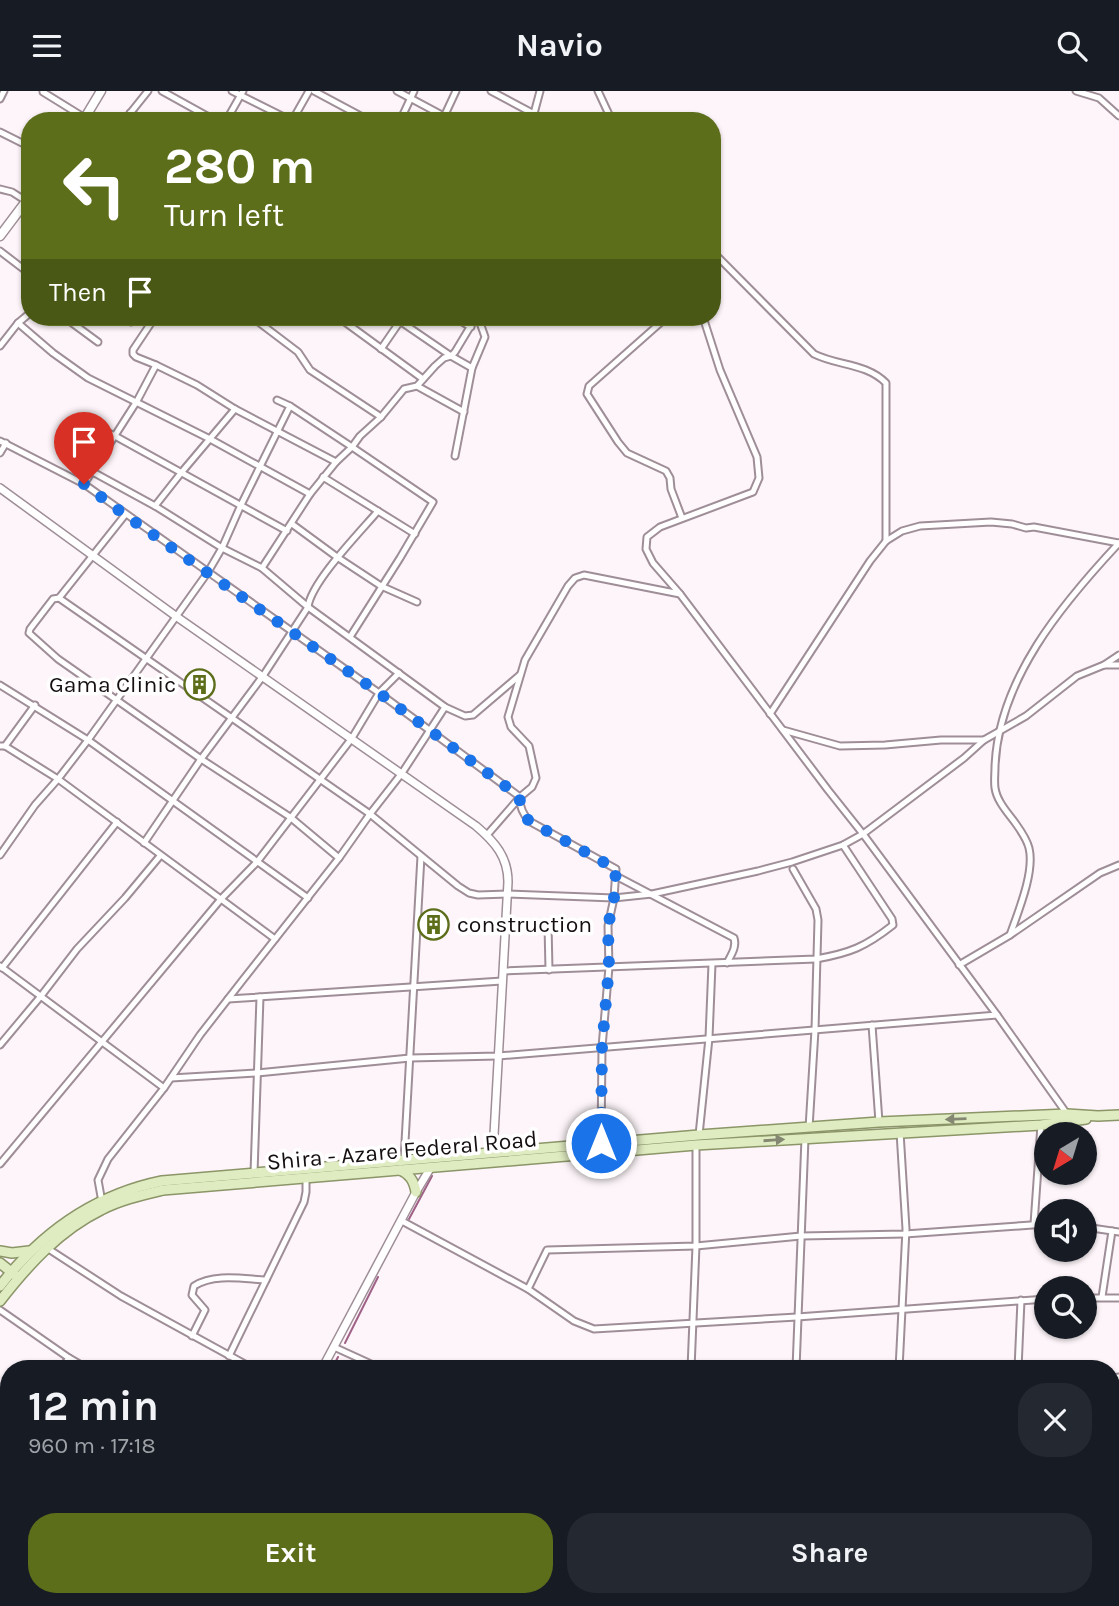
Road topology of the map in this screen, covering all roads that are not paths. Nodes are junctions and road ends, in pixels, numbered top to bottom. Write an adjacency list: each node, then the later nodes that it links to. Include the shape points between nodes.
1 (4, 91): 17 (street)
2 (44, 91): 18 (street)
3 (101, 91): 19 (main road)
4 (148, 91): 20 (street)
5 (162, 91): 21 (street)
6 (232, 91): 15 (street)
7 (312, 91): 24 (street); 25 (street)
8 (397, 91): 16 (street)
9 (414, 91): 16 (street)
10 (456, 91): 28 (street)
11 (491, 91): 29 (street)
12 (540, 91): 30 (street)
13 (598, 91): 31 (street)
14 (1079, 91): 32 (street, via 1099,98)
15 (242, 93): 22 (street); 23 (street)
16 (410, 98): 26 (street); 27 (street)
17 (0, 99)
18 (73, 112)
19 (88, 112)
20 (131, 112)
21 (200, 112)
22 (231, 112)
23 (276, 112)
24 (298, 112)
25 (353, 112)
26 (404, 112)
27 (432, 112)
28 (446, 112)
29 (524, 112)
30 (535, 112)
31 (608, 112)
32 (1119, 116)
33 (0, 132): 34 (street)
34 (21, 142)
35 (0, 189): 36 (street)
36 (21, 196)
37 (21, 208): 38 (main road)
38 (0, 236)
39 (0, 251): 41 (street)
40 (721, 260): 96 (street, via 814,354 862,368 886,383)
41 (21, 266)
42 (21, 320): 43 (street)
43 (18, 323): 44 (street); 57 (street)
44 (21, 326)
45 (22, 326): 65 (street, via 88,378)
46 (76, 326): 56 (street)
47 (149, 326): 60 (street, via 133,354)
48 (264, 326): 69 (street, via 298,352 310,370)
49 (350, 326): 58 (street)
50 (396, 326): 58 (street)
51 (410, 326): 59 (street)
52 (481, 326): 61 (street, via 485,337)
53 (657, 326): 92 (street, via 589,386 587,394 627,453 666,471)
54 (706, 326): 92 (street, via 757,457 760,478 753,492)
55 (471, 327): 59 (street)
56 (98, 342)
57 (0, 346)
58 (381, 349): 62 (street)
59 (451, 356): 61 (street); 62 (street)
60 (156, 365): 65 (street); 67 (street)
61 (472, 368): 68 (street)
62 (423, 379): 63 (street)
63 (417, 386): 68 (street); 69 (street, via 404,389)
64 (277, 400): 66 (street)
65 (137, 401): 72 (street); 73 (street)
66 (290, 406): 71 (street); 75 (street)
67 (235, 408): 71 (street); 73 (street)
68 (464, 412): 77 (street)
69 (381, 417): 75 (street)
70 (84, 421): 72 (street)
71 (278, 430): 78 (street); 79 (street)
72 (115, 436): 80 (street); 81 (street)
73 (210, 439): 79 (street); 81 (street)
74 (3, 442): 76 (street); 83 (street)
75 (352, 447): 78 (street); 86 (street)
76 (0, 453)
77 (455, 456)
78 (336, 462): 82 (street)
79 (261, 466): 85 (street); 87 (street)
80 (91, 471): 83 (street); 88 (street)
81 (181, 473): 87 (street); 88 (street)
82 (324, 477): 85 (street); 90 (street)
83 (84, 484): 91 (street)
84 (0, 488): 98 (street)
85 (310, 494): 93 (street)
86 (433, 502): 89 (street); 95 (street)
87 (241, 505): 94 (street); 97 (street)
88 (155, 506): 97 (street)
89 (441, 506)
90 (379, 511): 95 (street); 99 (street)
91 (125, 515): 98 (street); 101 (street)
92 (682, 518): 103 (street, via 647,537 646,549)
93 (292, 524): 94 (street); 99 (street)
94 (287, 531): 100 (street)
95 (415, 534): 102 (street)
96 (886, 541): 122 (street); 126 (street, via 920,526 991,523 1119,543 1033,653)
97 (222, 548): 100 (street); 101 (street)
98 (92, 554): 104 (street); 107 (street)
99 (337, 557): 102 (street); 106 (street)
100 (262, 568): 106 (street)
101 (208, 572): 107 (street); 108 (street)
102 (382, 586): 105 (street); 109 (street)
103 (680, 594): 115 (street, via 584,575 575,578 529,652); 122 (street)
104 (59, 598): 111 (street); 119 (street, via 53,599 29,633)
105 (417, 602)
106 (308, 607): 108 (street); 109 (street)
107 (177, 617): 111 (street); 116 (street)
108 (292, 632): 116 (street); 118 (street)
109 (350, 638): 114 (street)
110 (1119, 655): 112 (street)
111 (147, 659): 119 (street); 123 (street)
112 (1104, 665): 113 (street); 126 (street, via 1077,676)
113 (1119, 665)
114 (398, 673): 118 (street); 121 (street)
115 (521, 674): 121 (street, via 473,715); 135 (street, via 508,717 511,727 529,745 536,778)
116 (263, 676): 123 (street); 127 (street)
117 (0, 685): 120 (street)
118 (379, 693): 125 (street); 127 (street)
119 (117, 700): 128 (street); 131 (street)
120 (35, 705): 128 (street); 130 (street)
121 (445, 707): 125 (street)
122 (770, 714): 124 (street)
123 (232, 718): 131 (street); 133 (street)
124 (783, 730): 129 (street, via 840,746); 140 (street)
125 (429, 731): 132 (street); 135 (street)
126 (999, 731): 129 (street); 158 (street, via 995,789 1029,846 1030,862)
127 (352, 738): 132 (street); 133 (street)
128 (88, 740): 134 (street); 136 (street)
129 (984, 740): 140 (street)
130 (3, 746): 134 (street)
131 (201, 759): 136 (street); 138 (street)
132 (402, 773): 137 (street); 141 (street)
133 (320, 778): 137 (street); 138 (street)
134 (58, 779): 139 (street); 144 (street)
135 (520, 797): 141 (street); 151 (street, via 529,821 616,869)
136 (173, 801): 142 (street); 148 (street)
137 (370, 814): 145 (street); 147 (street)
138 (290, 817): 147 (street); 148 (street)
139 (117, 822): 142 (street); 165 (street)
140 (863, 834): 143 (street); 163 (street)
141 (487, 835): 152 (street, via 505,859)
142 (144, 843): 146 (street)
143 (843, 845): 153 (street, via 758,871); 160 (street, via 893,925 860,948)
144 (0, 855)
145 (421, 855): 152 (street, via 469,893); 169 (street)
146 (160, 856): 156 (street); 170 (street)
147 (339, 858): 154 (street)
148 (257, 862): 154 (street); 156 (street)
149 (1119, 865): 158 (street, via 1100,873)
150 (793, 869): 160 (street, via 816,909)
151 (616, 876): 153 (street); 155 (street)
152 (508, 894): 155 (street); 167 (street)
153 (652, 894): 155 (street); 161 (street, via 734,938)
154 (308, 898): 159 (street)
155 (614, 898): 164 (street, via 608,926)
156 (221, 899): 159 (street); 177 (street)
157 (548, 925): 166 (street)
158 (1010, 935): 163 (street)
159 (275, 939): 172 (street)
160 (816, 959): 161 (street); 175 (street)
161 (727, 963): 162 (street)
162 (712, 964): 164 (street); 176 (street)
163 (959, 965): 173 (street)
164 (609, 967): 166 (street); 179 (street)
165 (1, 968): 170 (street)
166 (549, 970): 167 (street)
167 (503, 971): 168 (street)
168 (502, 981): 169 (street); 180 (street)
169 (413, 987): 171 (street); 181 (street)
170 (41, 996): 177 (street); 178 (street)
171 (260, 997): 172 (street); 182 (street)
172 (228, 999): 183 (street)
173 (997, 1015): 174 (street); 185 (street)
174 (872, 1025): 175 (street); 188 (street)
175 (815, 1030): 176 (street); 191 (street)
176 (709, 1038): 179 (street); 194 (street)
177 (103, 1042): 184 (street); 198 (street)
178 (0, 1045)
179 (602, 1047): 180 (street); 195 (street)
180 (498, 1056): 181 (street); 196 (street)
181 (411, 1058): 182 (street); 197 (street)
182 (257, 1073): 183 (street); 201 (street)
183 (171, 1078): 184 (street)
184 (164, 1088): 204 (street, via 103,1166 99,1181)
185 (1067, 1114): 186 (main road, Shira - Azare Federal Road); 188 (main road, Shira - Azare Federal Road, one-way to 188)
186 (1098, 1116): 187 (main road, Shira - Azare Federal Road); 189 (main road, Shira - Azare Federal Road)
187 (1118, 1117)
188 (879, 1122): 191 (main road, Shira - Azare Federal Road)
189 (1060, 1122)
190 (1034, 1125): 192 (main road, Shira - Azare Federal Road)
191 (809, 1128): 194 (main road, Shira - Azare Federal Road)
192 (900, 1132): 193 (main road, Shira - Azare Federal Road); 209 (street)
193 (806, 1138): 194 (main road, Shira - Azare Federal Road, one-way to 193); 210 (street)
194 (697, 1140): 195 (main road, Shira - Azare Federal Road); 199 (main road, Shira - Azare Federal Road); 211 (street)
195 (601, 1143): 196 (main road, Shira - Azare Federal Road)
196 (493, 1153): 197 (main road, Shira - Azare Federal Road)
197 (404, 1160): 201 (main road, Shira - Azare Federal Road)
198 (0, 1164)
199 (431, 1167): 200 (main road, Shira - Azare Federal Road); 203 (street)
200 (398, 1170): 202 (main road, Shira - Azare Federal Road); 203 (main road, via 411,1177)
201 (254, 1173): 204 (main road, Shira - Azare Federal Road, via 145,1184)
202 (306, 1177): 204 (main road, Shira - Azare Federal Road, via 163,1190); 218 (street, via 304,1202)
203 (416, 1192): 205 (street)
204 (102, 1204): 212 (main road, Shira - Azare Federal Road); 213 (main road, Shira - Azare Federal Road, via 54,1230)
205 (402, 1221): 220 (street); 232 (street)
206 (1034, 1224): 209 (street)
207 (1097, 1229): 208 (street)
208 (1116, 1232): 222 (street)
209 (905, 1234): 210 (street); 228 (street)
210 (801, 1236): 211 (street); 229 (street)
211 (696, 1246): 220 (street, via 547,1250); 230 (street)
212 (47, 1248): 217 (main road, Shira - Azare Federal Road); 231 (street)
213 (31, 1250): 214 (main road); 217 (main road, Shira - Azare Federal Road)
214 (0, 1252): 217 (main road)
215 (0, 1263): 217 (main road)
216 (0, 1269): 219 (main road)
217 (17, 1272): 219 (main road, Shira - Azare Federal Road); 226 (main road, Shira - Azare Federal Road)
218 (266, 1280): 231 (street, via 212,1279 194,1286 192,1295 205,1310); 233 (street)
219 (0, 1285)
220 (528, 1289): 230 (street, via 574,1321 594,1329)
221 (1097, 1297): 222 (street)
222 (1102, 1297): 223 (street)
223 (1119, 1298)
224 (1034, 1299): 225 (street)
225 (1021, 1300): 228 (street); 242 (street)
226 (0, 1301)
227 (0, 1310): 234 (street)
228 (902, 1310): 229 (street); 241 (street)
229 (797, 1317): 230 (street); 240 (street)
230 (692, 1323): 239 (street)
231 (192, 1336): 233 (street)
232 (334, 1347): 237 (street); 238 (street)
233 (229, 1356): 236 (street)
234 (69, 1358): 235 (street)
235 (72, 1360)
236 (237, 1360)
237 (327, 1360)
238 (362, 1360)
239 (691, 1360)
240 (796, 1360)
241 (899, 1360)
242 (1018, 1360)

